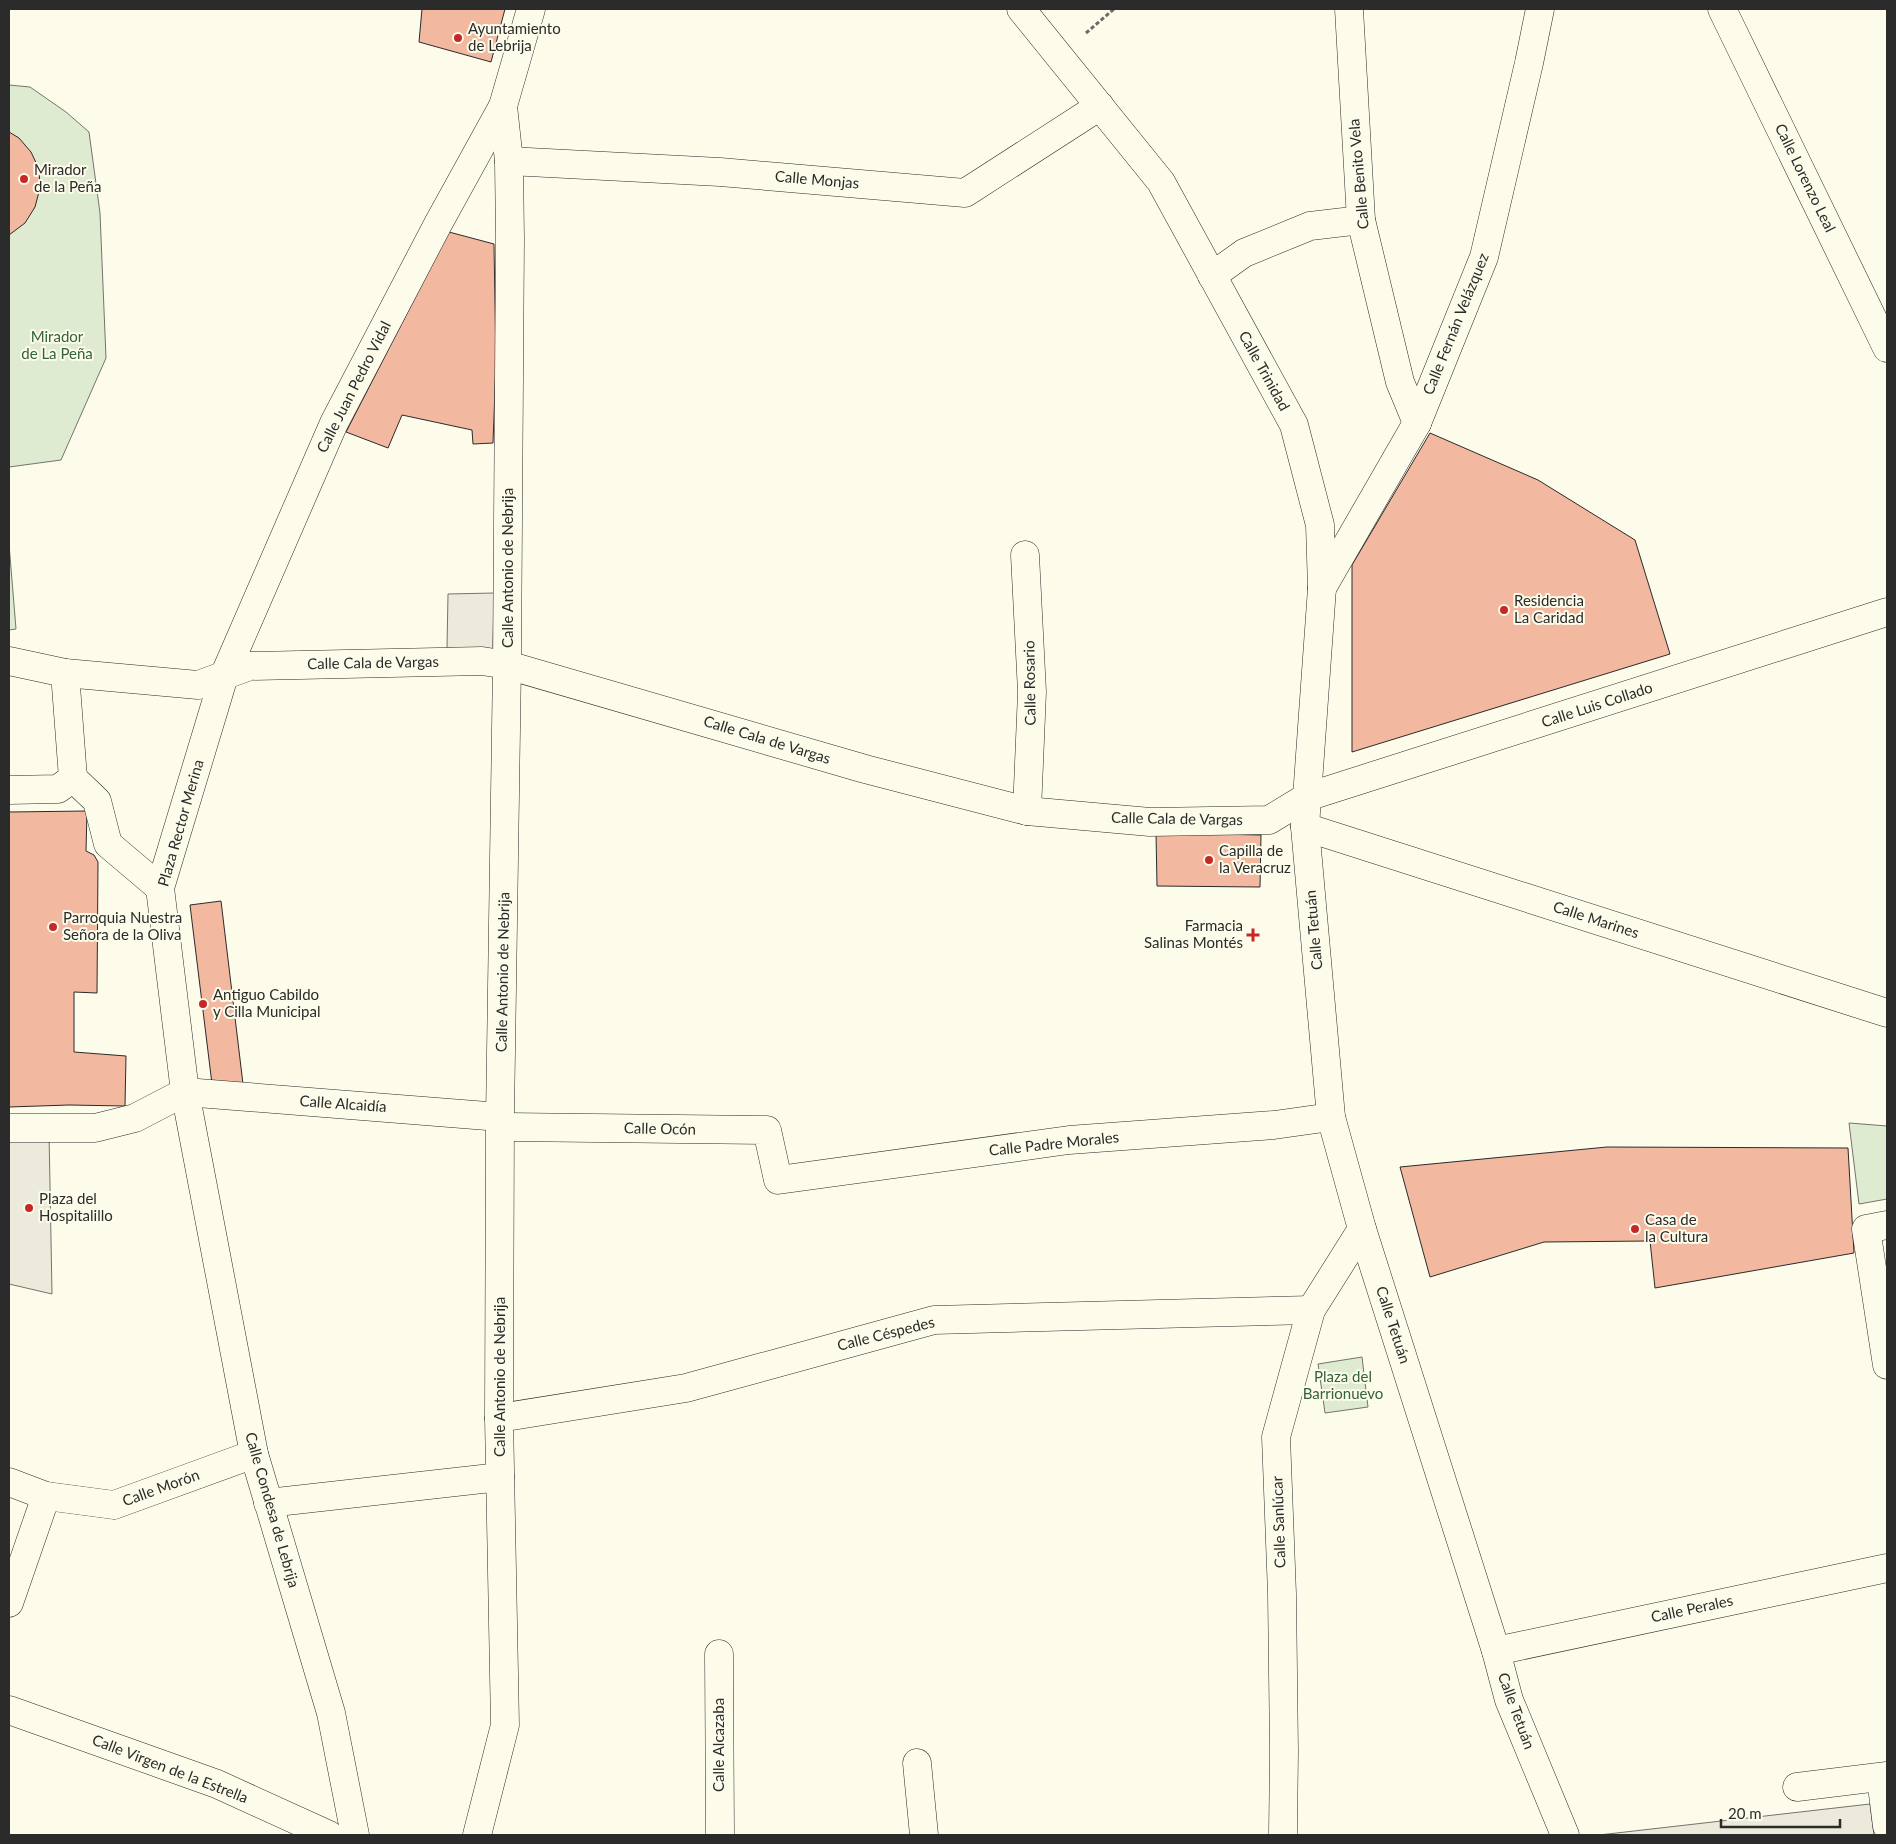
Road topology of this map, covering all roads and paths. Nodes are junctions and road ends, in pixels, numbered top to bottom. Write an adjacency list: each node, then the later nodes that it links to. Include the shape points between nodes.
1 (530, 9): 6 (street)
2 (1020, 9): 7 (street, Calle Trinidad)
3 (1349, 9): 9 (street, Calle Benito Vela)
4 (1540, 9): 12 (street, Calle Fernán Velázquez, via 1484,257)
5 (1722, 9): 11 (street, Calle Lorenzo Leal)
6 (503, 106): 8 (street, Calle Antonio de Nebrija); 19 (street, Calle Juan Pedro Vidal, via 334,423)
7 (1100, 106): 8 (street, Calle Monjas, via 965,193 720,172); 10 (street, Calle Trinidad, via 1161,182)
8 (509, 161): 17 (street, Calle Antonio de Nebrija)
9 (1360, 220): 10 (street, via 1310,226 1244,252); 12 (street, Calle Benito Vela, via 1400,382)
10 (1212, 276): 14 (street, Calle Trinidad, via 1294,425 1320,525)
11 (1887, 348)
12 (1417, 423): 14 (street, Calle Fernán Velázquez)
13 (1025, 555): 23 (street, Calle Rosario, via 1032,692)
14 (1322, 588): 22 (street, Calle Trinidad)
15 (1887, 612): 22 (street, Calle Luis Collado)
16 (9, 661): 18 (street, Calle Cala de Vargas)
17 (507, 665): 19 (street, Calle Cala de Vargas, via 482,661 250,666); 23 (street, Calle Cala de Vargas, via 865,769); 29 (street, Calle Antonio de Nebrija)
18 (65, 674): 19 (street, Calle Cala de Vargas, via 198,685); 20 (street)
19 (224, 676): 25 (street, Plaza Rector Merina)
20 (73, 778): 21 (street, via 58,789); 25 (street, via 97,801 108,844)
21 (9, 790)
22 (1307, 797): 23 (street, Calle Cala de Vargas, via 1269,820 1150,822); 24 (street, Calle Tetuán)
23 (1027, 811)
24 (1305, 827): 26 (street, Calle Marines); 28 (street, Calle Tetuán)
25 (160, 888): 27 (street, Plaza Rector Merina)
26 (1887, 1014)
27 (185, 1092): 29 (street, Calle Alcaidía); 30 (street, via 135,1118 94,1128); 37 (street, Calle Condesa de Lebrija)
28 (1331, 1117): 31 (street, Calle Padre Morales, via 1274,1125 1069,1140); 33 (street, Calle Tetuán)
29 (500, 1122): 31 (street, Calle Ocón, via 767,1130); 36 (street, Calle Antonio de Nebrija)
30 (9, 1128)
31 (778, 1180)
32 (1876, 1227): 35 (street)
33 (1362, 1228): 34 (street, Calle Sanlúcar); 44 (street, Calle Tetuán)
34 (1311, 1310): 36 (street, Calle Céspedes, via 934,1320 686,1388); 56 (street, Calle Sanlúcar, via 1276,1437 1282,1614)
35 (1887, 1365)
36 (499, 1418): 38 (street, Calle Antonio de Nebrija)
37 (254, 1454): 40 (street, Calle Morón, via 114,1505); 41 (street, Calle Condesa de Lebrija)
38 (500, 1478): 41 (street); 53 (street, Calle Antonio de Nebrija, via 504,1725)
39 (9, 1482): 40 (street, Calle Morón)
40 (46, 1496): 43 (street)
41 (268, 1502): 52 (street, Calle Condesa de Lebrija, via 331,1713)
42 (1887, 1568): 44 (street, Calle Perales)
43 (9, 1603)
44 (1496, 1651): 57 (street, Calle Tetuán, via 1509,1700)
45 (719, 1654): 54 (street, Calle Alcazaba)
46 (9, 1710): 51 (street, Calle Virgen de la Estrella, via 218,1784)
47 (917, 1763): 55 (street)
48 (1884, 1777): 49 (street); 50 (street)
49 (1797, 1787)
50 (1887, 1826)
51 (328, 1835)
52 (355, 1835)
53 (477, 1835)
54 (720, 1835)
55 (924, 1835)
56 (1283, 1835)
57 (1565, 1835)

